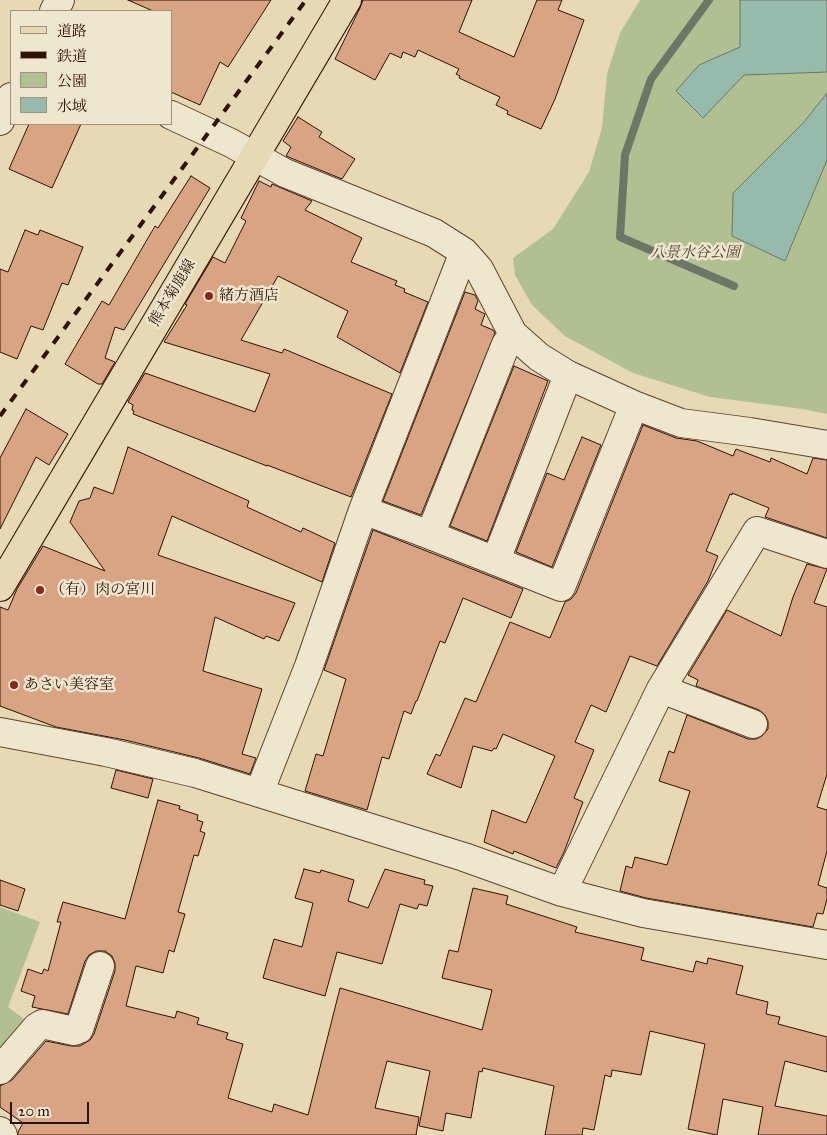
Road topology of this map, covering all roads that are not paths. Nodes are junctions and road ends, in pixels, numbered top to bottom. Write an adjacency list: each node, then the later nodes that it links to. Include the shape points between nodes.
1 (347, 0): 5 (main road, 熊本菊鹿線)
2 (10, 99): 4 (street)
3 (172, 114): 5 (street)
4 (0, 121)
5 (254, 156): 6 (street, via 285,173 434,233); 15 (main road, 熊本菊鹿線)
6 (464, 252): 7 (street, via 479,269); 11 (street)
7 (513, 334): 8 (street, via 539,357); 12 (street, via 506,344)
8 (568, 375): 9 (street); 14 (street)
9 (634, 405): 10 (street, via 681,423); 14 (street, via 561,586)
10 (827, 445)
11 (363, 510): 12 (street); 19 (street, via 308,666)
12 (430, 535): 14 (street)
13 (827, 554): 16 (street, via 757,531)
14 (496, 560)
15 (0, 587)
16 (661, 688): 17 (street); 20 (street)
17 (753, 724)
18 (0, 732): 19 (street, via 106,752 194,773)
19 (258, 793): 20 (street, via 464,857)
20 (562, 892): 21 (street, via 643,913)
21 (827, 945)
22 (100, 966): 23 (street, via 79,1029 74,1031 42,1024)
23 (0, 1070)
24 (0, 1131): 25 (street)
25 (4, 1135)

